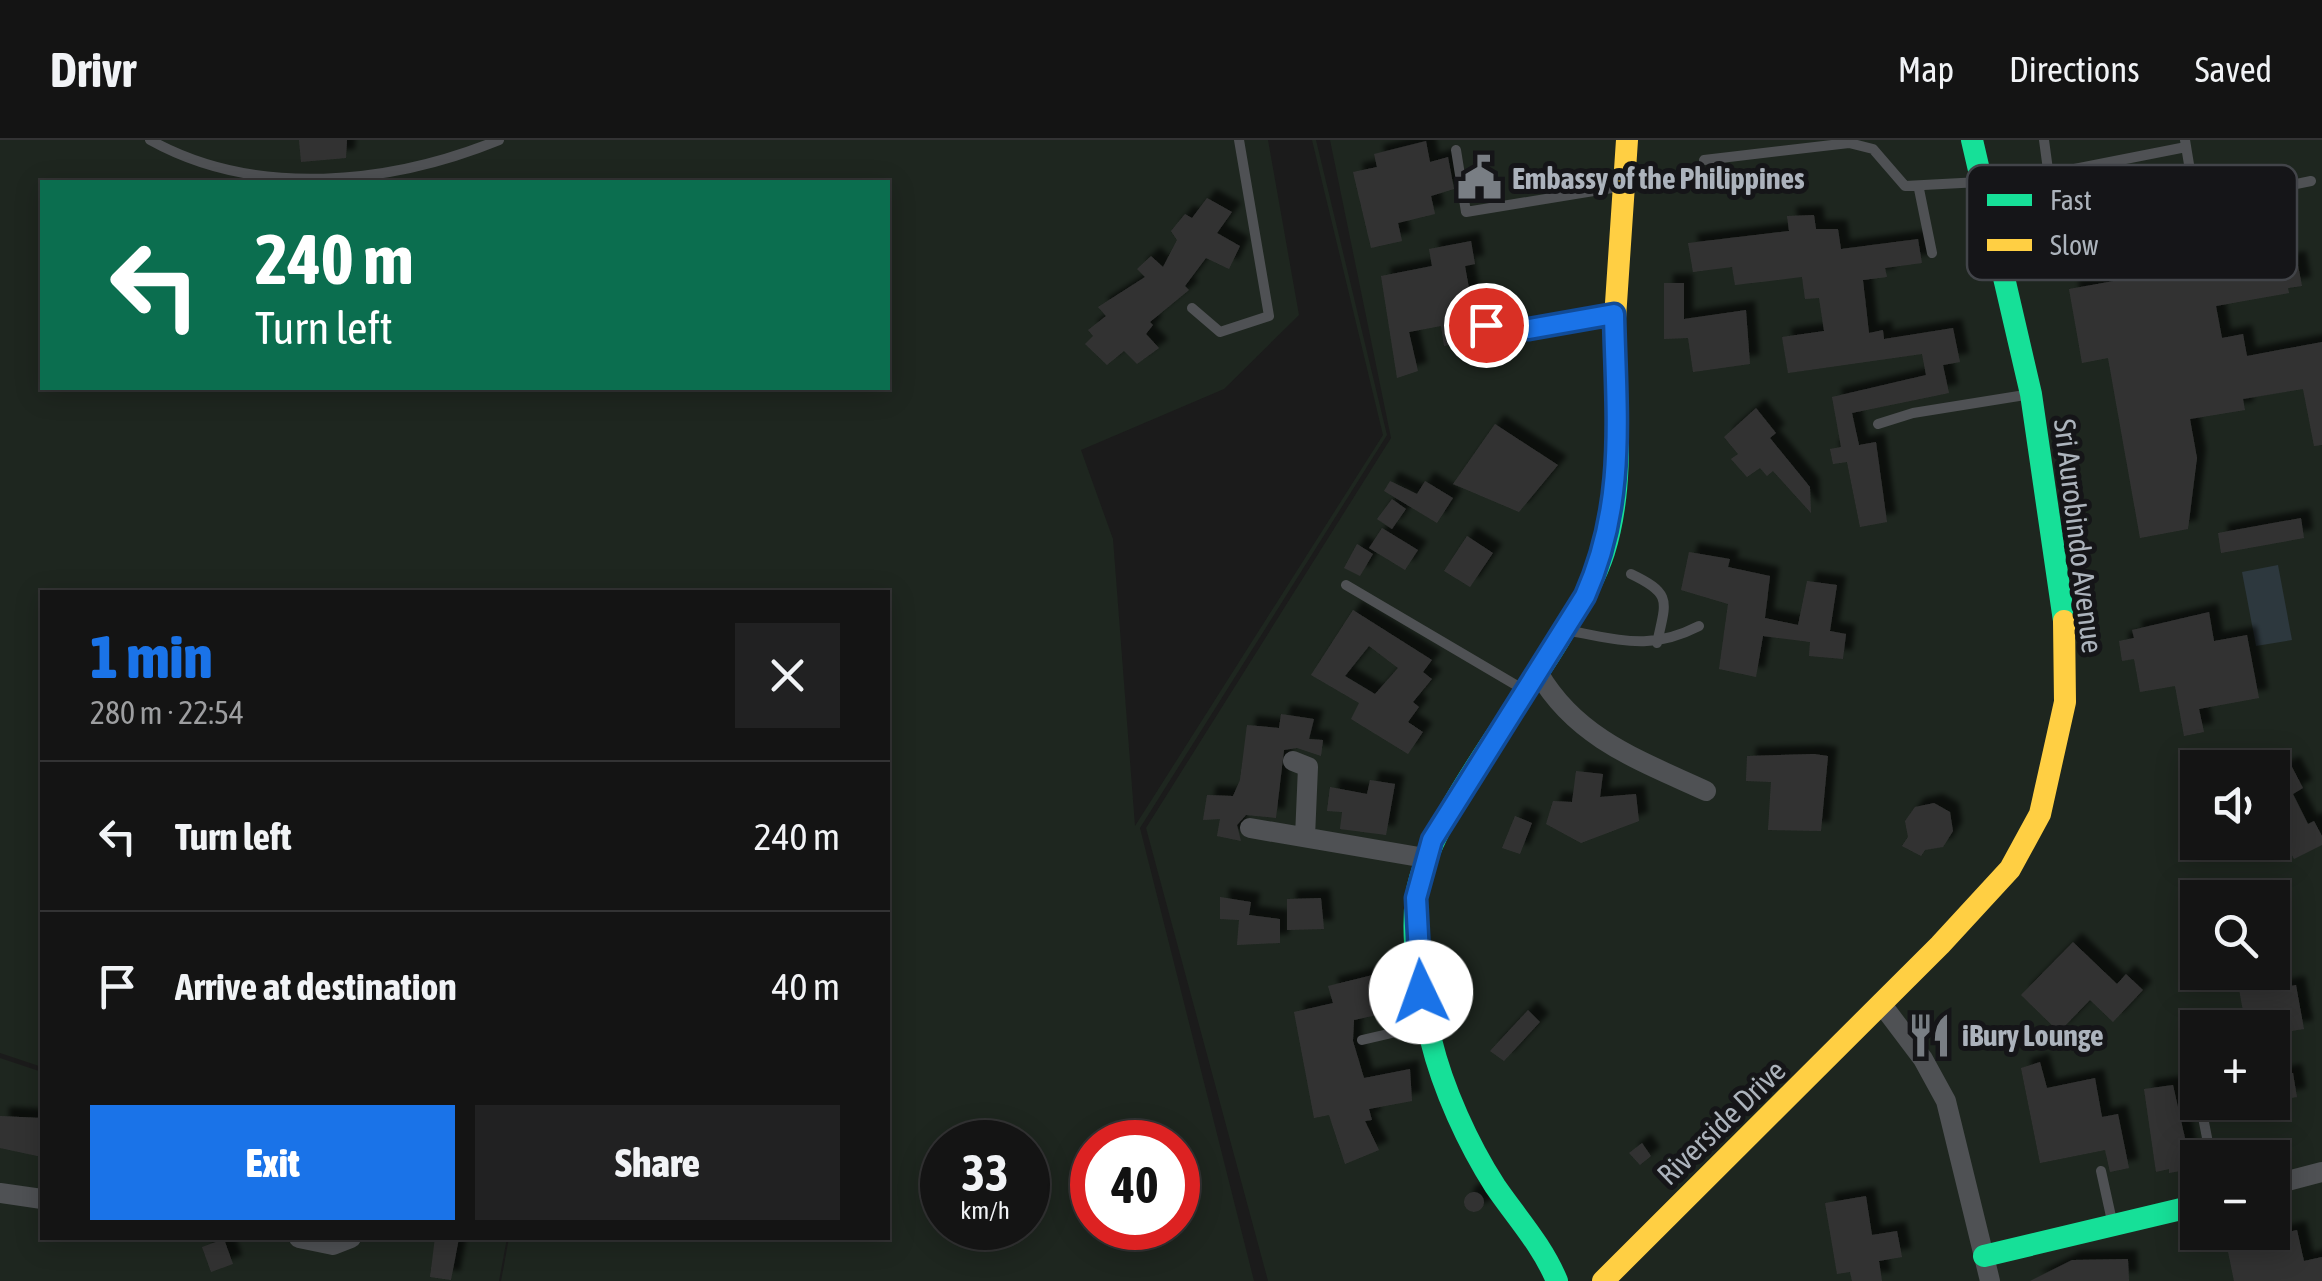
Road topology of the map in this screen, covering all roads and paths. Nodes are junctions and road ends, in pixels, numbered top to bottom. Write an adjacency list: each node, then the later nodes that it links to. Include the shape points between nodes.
1 (150, 140): 2 (lane, via 200,162 260,176 332,178 450,159)
2 (499, 140)
3 (1239, 140): 20 (lane, via 1269,316 1220,332)
4 (1628, 140): 16 (street)
5 (1972, 140): 10 (street, Sri Aurobindo Avenue)
6 (2044, 140): 11 (lane)
7 (2186, 144): 12 (lane)
8 (1456, 150): 16 (lane, via 1466,212)
9 (1704, 160): 17 (lane, via 1849,143 1873,149 1905,186)
10 (1978, 165)
11 (2048, 165)
12 (2090, 165)
13 (2311, 181): 15 (lane)
14 (1967, 184): 17 (lane)
15 (2297, 184)
16 (1624, 186): 21 (street)
17 (1918, 189): 18 (lane)
18 (1932, 252)
19 (2005, 280): 23 (street, Sri Aurobindo Avenue)
20 (1192, 308)
21 (1614, 314): 22 (lane, via 1529,329); 28 (street, via 1612,517 1604,552)
22 (1486, 325)
23 (2031, 394): 24 (lane); 36 (street, Sri Aurobindo Avenue, via 2065,629 2065,702 2056,759 2040,814 2010,869)
24 (1878, 424)
25 (1630, 574): 29 (lane, via 1663,593)
26 (1346, 585): 30 (lane)
27 (1699, 626): 29 (lane)
28 (1564, 630): 29 (lane); 30 (street)
29 (1657, 643)
30 (1533, 683): 32 (street, via 1600,742); 35 (street, via 1454,800)
31 (1293, 761): 34 (street, via 1308,767)
32 (1706, 791)
33 (1250, 828): 34 (street)
34 (1304, 838): 35 (street)
35 (1425, 858): 37 (street, via 1416,898)
36 (1883, 1006): 48 (street, via 1946,1101); 50 (street, Riverside Drive)
37 (1428, 1025): 38 (lane); 49 (street, via 1458,1113 1494,1184 1545,1253)
38 (1362, 1040)
39 (2101, 1171): 45 (lane)
40 (2322, 1172): 41 (street)
41 (2290, 1180)
42 (0, 1193): 43 (street)
43 (40, 1199)
44 (2180, 1210): 45 (street)
45 (2113, 1227): 48 (street)
46 (309, 1240): 47 (street)
47 (346, 1240)
48 (1984, 1256): 51 (street)
49 (1557, 1281)
50 (1602, 1281)
51 (1990, 1281)

